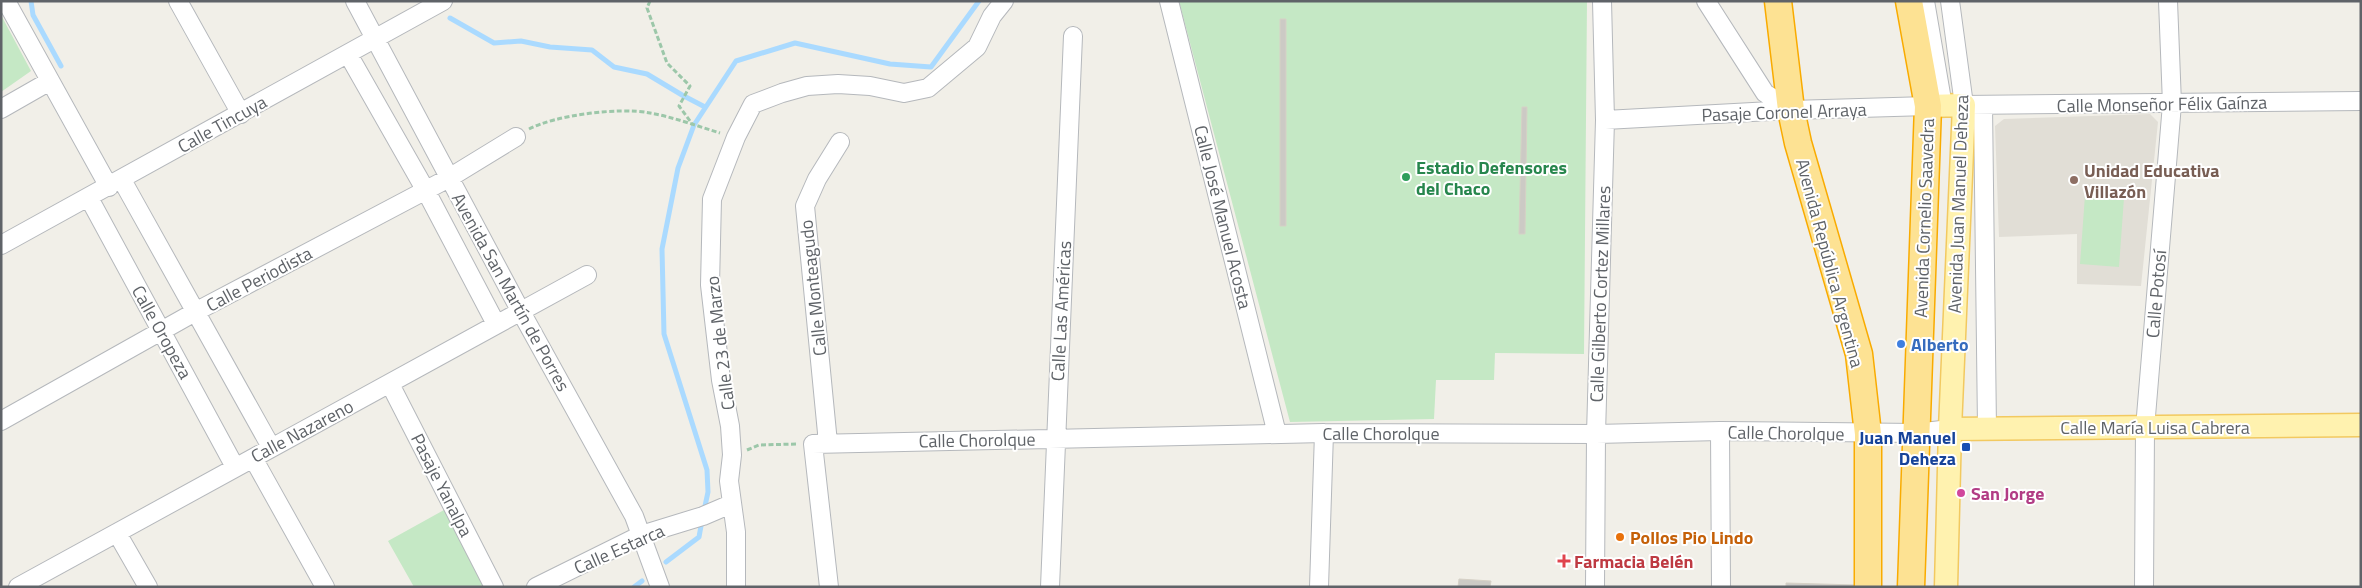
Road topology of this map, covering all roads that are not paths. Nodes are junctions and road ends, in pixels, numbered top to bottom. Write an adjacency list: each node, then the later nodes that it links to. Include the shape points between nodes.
1 (6, 1): 17 (street)
2 (178, 1): 23 (street)
3 (355, 1): 15 (street, Avenida San Martín de Porres)
4 (443, 1): 15 (street, Calle Tincuya)
5 (1004, 1): 54 (street, Calle 23 de Marzo, via 992,16 977,46 928,88 904,92 838,84 807,86 753,104 736,137 712,200 710,285 730,426)
6 (1169, 1): 45 (street, Calle José Manuel Acosta)
7 (1602, 1): 24 (street, Calle Gilberto Cortez Millares)
8 (1706, 1): 22 (street, via 1765,92)
9 (1778, 1): 22 (highway, Avenida República Argentina)
10 (1909, 1): 20 (highway, Avenida Cornelio Saavedra)
11 (1926, 1): 20 (street)
12 (1950, 1): 20 (street, Avenida Juan Manuel Deheza)
13 (2168, 1): 19 (street, Calle Potosí)
14 (1073, 36): 49 (street, Calle Las Américas)
15 (375, 39): 16 (street, Calle Tincuya); 27 (street, Avenida San Martín de Porres)
16 (348, 54): 23 (street, Calle Tincuya); 29 (street, Avenida San Martín de Porres)
17 (50, 81): 21 (street); 28 (street)
18 (2361, 101): 19 (street, Calle Monseñor Félix Gaínza)
19 (2172, 104): 20 (street, Calle Monseñor Félix Gaínza); 41 (street, Calle Potosí)
20 (1955, 106): 22 (street, Pasaje Coronel Arraya); 40 (street, Avenida Juan Manuel Deheza); 42 (main road, Avenida Juan Manuel Deheza); 48 (highway, Avenida Cornelio Saavedra)
21 (1, 109)
22 (1791, 110): 24 (street, Pasaje Coronel Arraya); 47 (highway, Avenida República Argentina, via 1859,354)
23 (241, 114): 28 (street, Calle Tincuya)
24 (1605, 120): 46 (street, Calle Gilberto Cortez Millares)
25 (516, 137): 27 (street, Calle Periodista)
26 (840, 142): 50 (street, Calle Monteagudo, via 805,206)
27 (449, 178): 29 (street, Calle Periodista); 33 (street, Avenida San Martín de Porres)
28 (116, 183): 30 (street, Calle Tincuya); 34 (street)
29 (426, 191): 34 (street, Calle Periodista); 35 (street, Avenida San Martín de Porres)
30 (89, 198): 31 (street, Calle Tincuya); 36 (street, Calle Oropeza)
31 (1, 245)
32 (587, 275): 33 (street, Calle Nazareno)
33 (520, 310): 35 (street, Calle Nazareno); 56 (street, Avenida San Martín de Porres, via 634,516)
34 (195, 312): 36 (street, Calle Periodista); 51 (street)
35 (496, 324): 37 (street, Calle Nazareno)
36 (161, 331): 38 (street, Calle Periodista); 53 (street, Calle Oropeza)
37 (390, 384): 51 (street, Calle Nazareno); 60 (street, Pasaje Yanalpa)
38 (1, 421)
39 (2361, 425): 41 (main road, Calle María Luisa Cabrera)
40 (1987, 428): 41 (main road, Calle María Luisa Cabrera); 42 (main road, Calle María Luisa Cabrera)
41 (2145, 428): 72 (street, Calle Potosí)
42 (1950, 429): 48 (street, Calle Chorolque); 71 (main road, Avenida Juan Manuel Deheza)
43 (1720, 432): 46 (street, Calle Chorolque); 47 (street, Calle Chorolque); 68 (street)
44 (1324, 433): 45 (street, Calle Chorolque); 46 (street, Calle Chorolque); 66 (street)
45 (1277, 434): 49 (street, Calle Chorolque)
46 (1596, 434): 67 (street, Calle Gilberto Cortez Millares)
47 (1868, 434): 48 (street, Calle Chorolque); 69 (highway, Avenida República Argentina)
48 (1916, 434): 70 (highway, Avenida Cornelio Saavedra)
49 (1056, 439): 50 (street, Calle Chorolque); 65 (street, Calle Las Américas)
50 (821, 444): 64 (street, Calle Monteagudo)
51 (271, 447): 52 (street, Calle Nazareno)
52 (252, 458): 53 (street, Calle Nazareno); 59 (street)
53 (235, 467): 55 (street, Calle Nazareno)
54 (731, 504): 56 (street, Calle Estarca, via 704,516); 63 (street, Calle 23 de Marzo, via 736,532)
55 (117, 533): 57 (street, Calle Nazareno); 58 (street)
56 (641, 535): 61 (street, Calle Estarca); 62 (street, Avenida San Martín de Porres)
57 (18, 587)
58 (148, 587)
59 (325, 587)
60 (494, 587)
61 (536, 587)
62 (660, 587)
63 (736, 587)
64 (829, 587)
65 (1050, 587)
66 (1319, 587)
67 (1595, 587)
68 (1721, 587)
69 (1868, 587)
70 (1911, 587)
71 (1946, 587)
72 (2144, 587)

